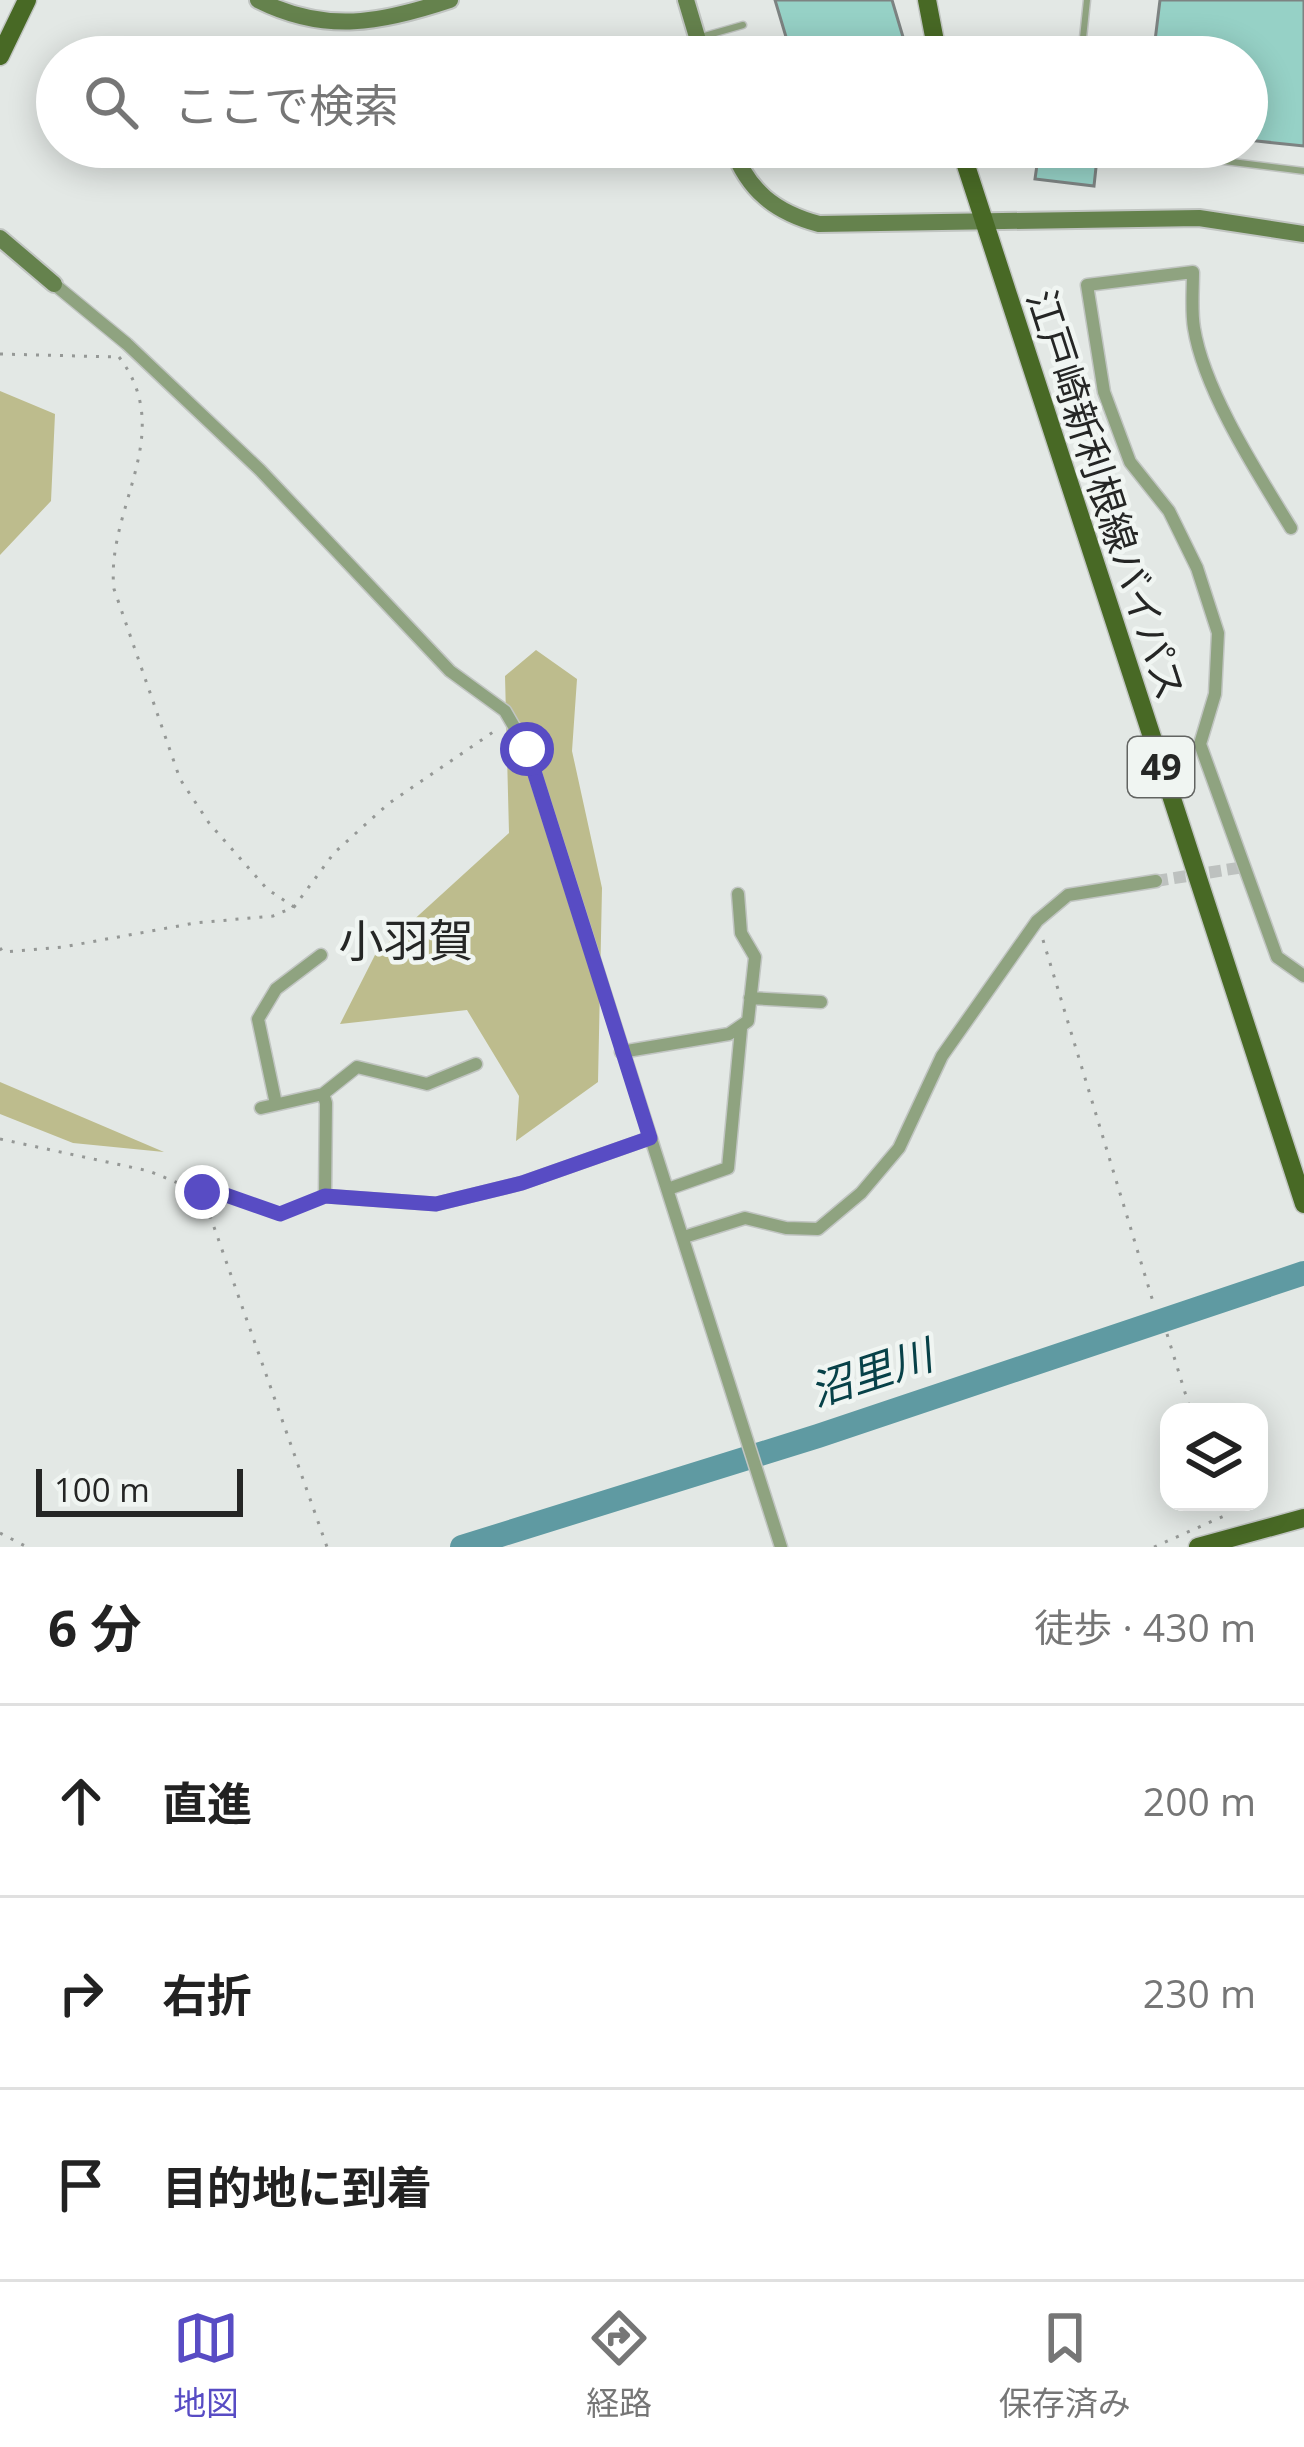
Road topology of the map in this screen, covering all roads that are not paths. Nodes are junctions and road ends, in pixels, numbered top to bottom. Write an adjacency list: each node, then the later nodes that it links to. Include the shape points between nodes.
1 (27, 0): 12 (main road)
2 (258, 0): 3 (street, via 359,23)
3 (450, 0)
4 (686, 0): 8 (street)
5 (927, 0): 10 (main road)
6 (1087, 0): 11 (lane)
7 (743, 25): 9 (lane)
8 (697, 36)
9 (705, 36)
10 (934, 36)
11 (1083, 36)
12 (0, 56)
13 (1268, 166): 16 (lane)
14 (742, 168): 17 (street, via 771,205 794,217 850,225)
15 (966, 168): 17 (main road, 江戸崎新利根線バイパス / 49)
16 (1304, 171)
17 (982, 221): 18 (street, via 1199,218); 34 (main road, 江戸崎新利根線バイパス / 49)
18 (1304, 234)
19 (0, 238): 20 (street)
20 (54, 284): 29 (street, via 260,470 450,671 505,711 527,749)
21 (1292, 528): 25 (street, via 1214,387 1194,329 1192,272 1087,285 1104,392 1130,462 1197,568 1217,633 1215,694 1200,744 1277,957)
22 (1156, 881): 35 (street, via 1068,895 1037,921 942,1055 899,1148 818,1229 745,1218)
23 (738, 894): 26 (street, via 741,933 755,957)
24 (321, 955): 31 (street, via 276,989 258,1019 268,1106)
25 (1304, 976)
26 (750, 998): 27 (street); 28 (street)
27 (821, 1002)
28 (741, 1029): 29 (street); 33 (street, via 728,1168)
29 (621, 1052): 32 (street)
30 (476, 1064): 31 (street, via 427,1084 357,1067)
31 (323, 1094): 32 (street, via 325,1196 436,1204)
32 (650, 1138): 33 (street)
33 (668, 1189): 35 (street)
34 (1304, 1204)
35 (683, 1237): 37 (street)
36 (1304, 1518): 38 (main road)
37 (781, 1547)
38 (1198, 1547)

